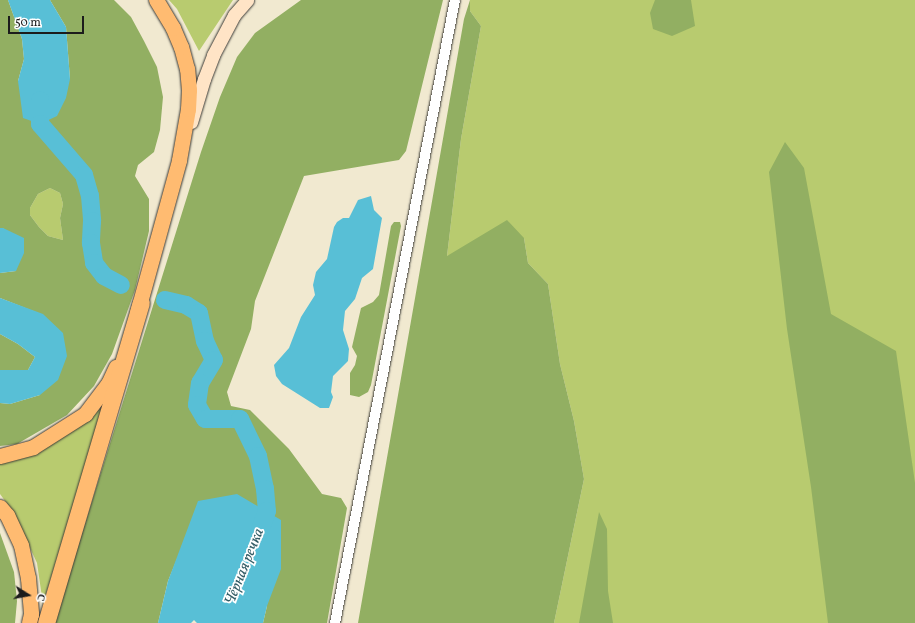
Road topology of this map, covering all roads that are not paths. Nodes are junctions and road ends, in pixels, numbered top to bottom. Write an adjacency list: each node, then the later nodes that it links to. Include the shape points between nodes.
1 (156, 0): 4 (main road, via 173,28 186,69 188,109)
2 (247, 0): 4 (main road, via 234,15 213,54)
3 (455, 0): 10 (street)
4 (179, 160): 5 (main road)
5 (141, 303): 6 (main road, via 108,384 85,414 33,448); 9 (highway)
6 (0, 456)
7 (0, 507): 8 (main road, via 7,515 21,545 28,578 31,614)
8 (29, 623)
9 (46, 623)
10 (335, 623)

